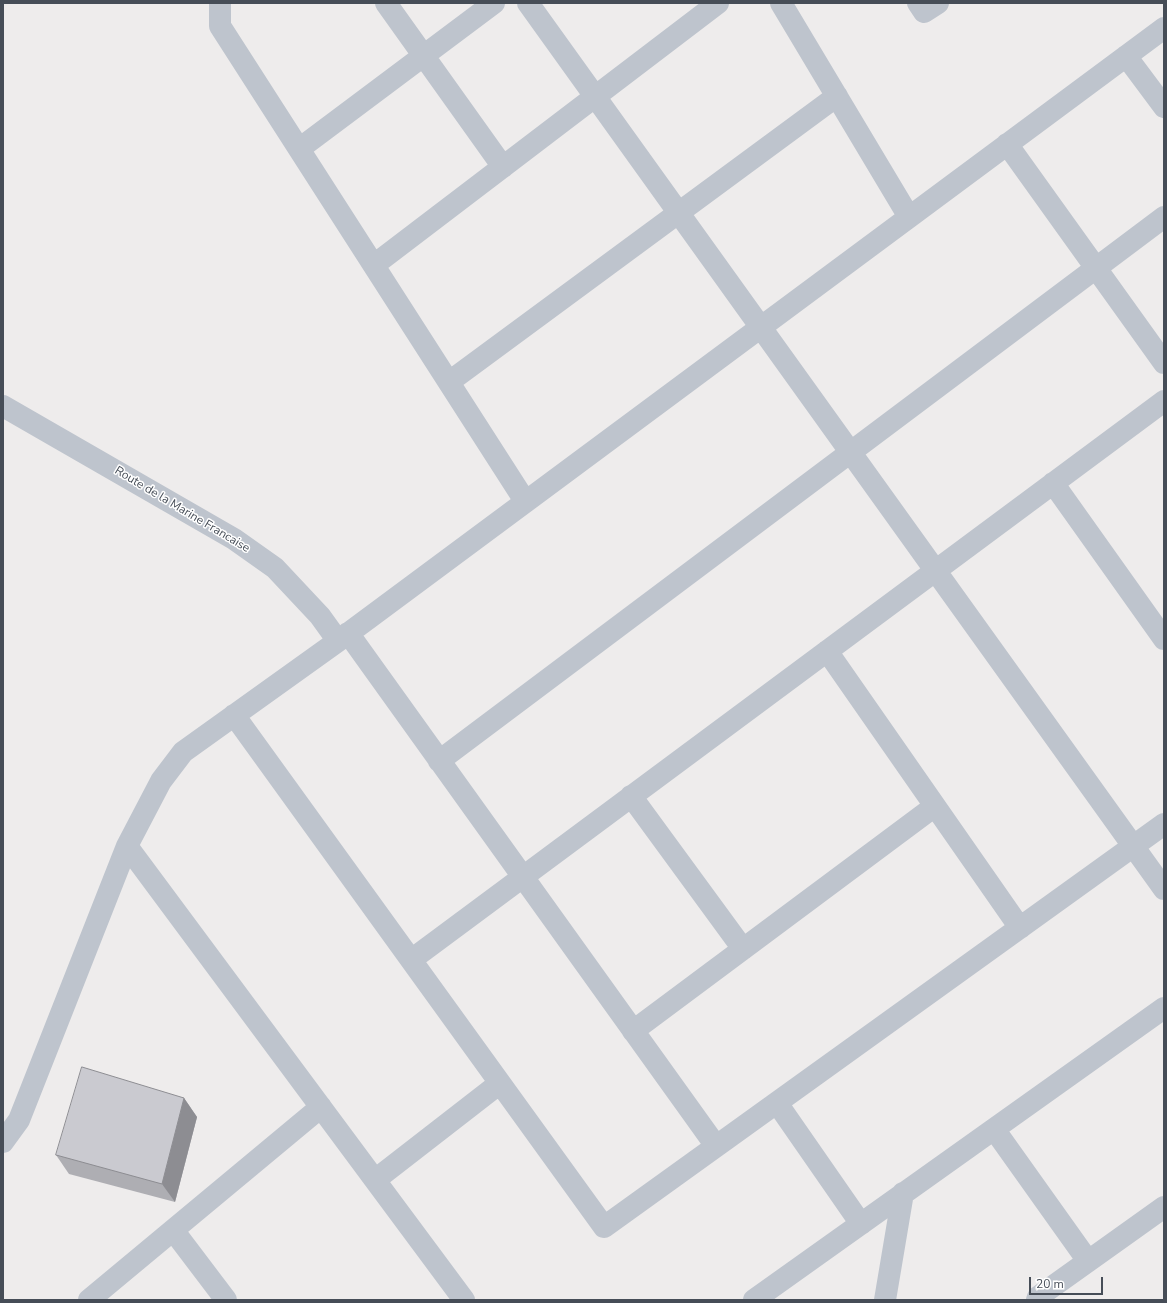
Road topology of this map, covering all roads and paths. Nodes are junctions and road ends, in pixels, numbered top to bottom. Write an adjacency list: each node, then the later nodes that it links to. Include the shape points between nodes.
1 (220, 3): 16 (street, via 220,26)
2 (386, 3): 10 (street)
3 (494, 3): 10 (street)
4 (528, 3): 12 (street)
5 (718, 3): 12 (street)
6 (781, 3): 13 (street)
7 (918, 3): 8 (street, via 924,12)
8 (938, 3)
9 (1164, 28): 11 (street)
10 (423, 56): 16 (street); 17 (street)
11 (1126, 56): 14 (street); 15 (street)
12 (596, 96): 17 (street); 18 (street)
13 (837, 96): 18 (street); 19 (street)
14 (1164, 107)
15 (1007, 144): 19 (street); 22 (street)
16 (299, 149): 21 (street)
17 (503, 166): 21 (street)
18 (679, 213): 23 (street); 25 (street)
19 (909, 217): 23 (street)
20 (1164, 217): 22 (street)
21 (374, 265): 25 (street)
22 (1096, 268): 24 (street); 28 (street)
23 (760, 326): 28 (street); 30 (street)
24 (1164, 362)
25 (449, 382): 30 (street)
26 (1164, 401): 29 (street)
27 (3, 406): 32 (street, Route de la Marine Francaise, via 234,539 275,568)
28 (851, 452): 31 (street); 36 (street)
29 (1053, 483): 31 (street); 33 (street)
30 (526, 501): 32 (street)
31 (936, 570): 34 (street); 41 (street)
32 (343, 637): 35 (street); 36 (street, Route de la Marine Francaise)
33 (1164, 639)
34 (827, 651): 37 (street); 38 (street)
35 (234, 715): 40 (street, via 183,752 161,781); 46 (street)
36 (439, 761): 42 (street, Route de la Marine Francaise)
37 (631, 796): 42 (street); 45 (street)
38 (935, 806): 44 (street); 45 (street)
39 (1164, 824): 41 (street)
40 (127, 846): 51 (street); 53 (street, via 19,1120)
41 (1134, 846): 43 (street); 44 (street)
42 (523, 877): 46 (street); 48 (street, Route de la Marine Francaise)
43 (1164, 889)
44 (1020, 928): 50 (street)
45 (744, 949): 48 (street)
46 (411, 960): 49 (street)
47 (1164, 1008): 52 (street)
48 (633, 1032): 54 (street, Route de la Marine Francaise)
49 (500, 1083): 54 (street, via 604,1227); 55 (street)
50 (777, 1103): 54 (street); 58 (street)
51 (321, 1107): 55 (street); 59 (street)
52 (994, 1129): 56 (street); 60 (street)
53 (3, 1142)
54 (716, 1146)
55 (375, 1180): 63 (street)
56 (903, 1194): 58 (street); 65 (street)
57 (1164, 1208): 60 (street)
58 (861, 1224): 64 (street)
59 (173, 1230): 61 (street); 62 (street)
60 (1088, 1262): 66 (street)
61 (89, 1300)
62 (226, 1300)
63 (464, 1300)
64 (754, 1300)
65 (885, 1300)
66 (1037, 1300)

